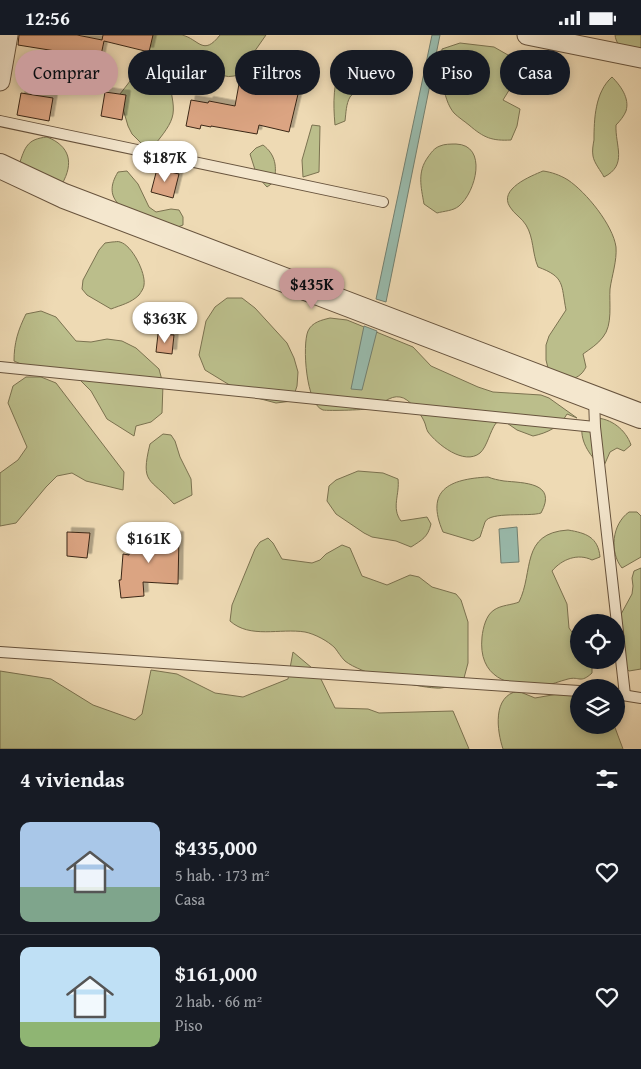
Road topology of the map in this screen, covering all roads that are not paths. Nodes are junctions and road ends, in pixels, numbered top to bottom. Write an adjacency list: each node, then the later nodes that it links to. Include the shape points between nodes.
1 (8, 35): 4 (street)
2 (527, 35): 3 (street)
3 (641, 58)
4 (0, 81)
5 (0, 121): 7 (lane)
6 (0, 166): 9 (street, via 64,195)
7 (383, 202)
8 (0, 367): 11 (lane)
9 (594, 397): 10 (street); 11 (lane)
10 (641, 416)
11 (595, 427): 13 (lane)
12 (0, 652): 14 (lane)
13 (620, 679)
14 (570, 690)
15 (625, 695): 16 (lane)
16 (641, 698)

